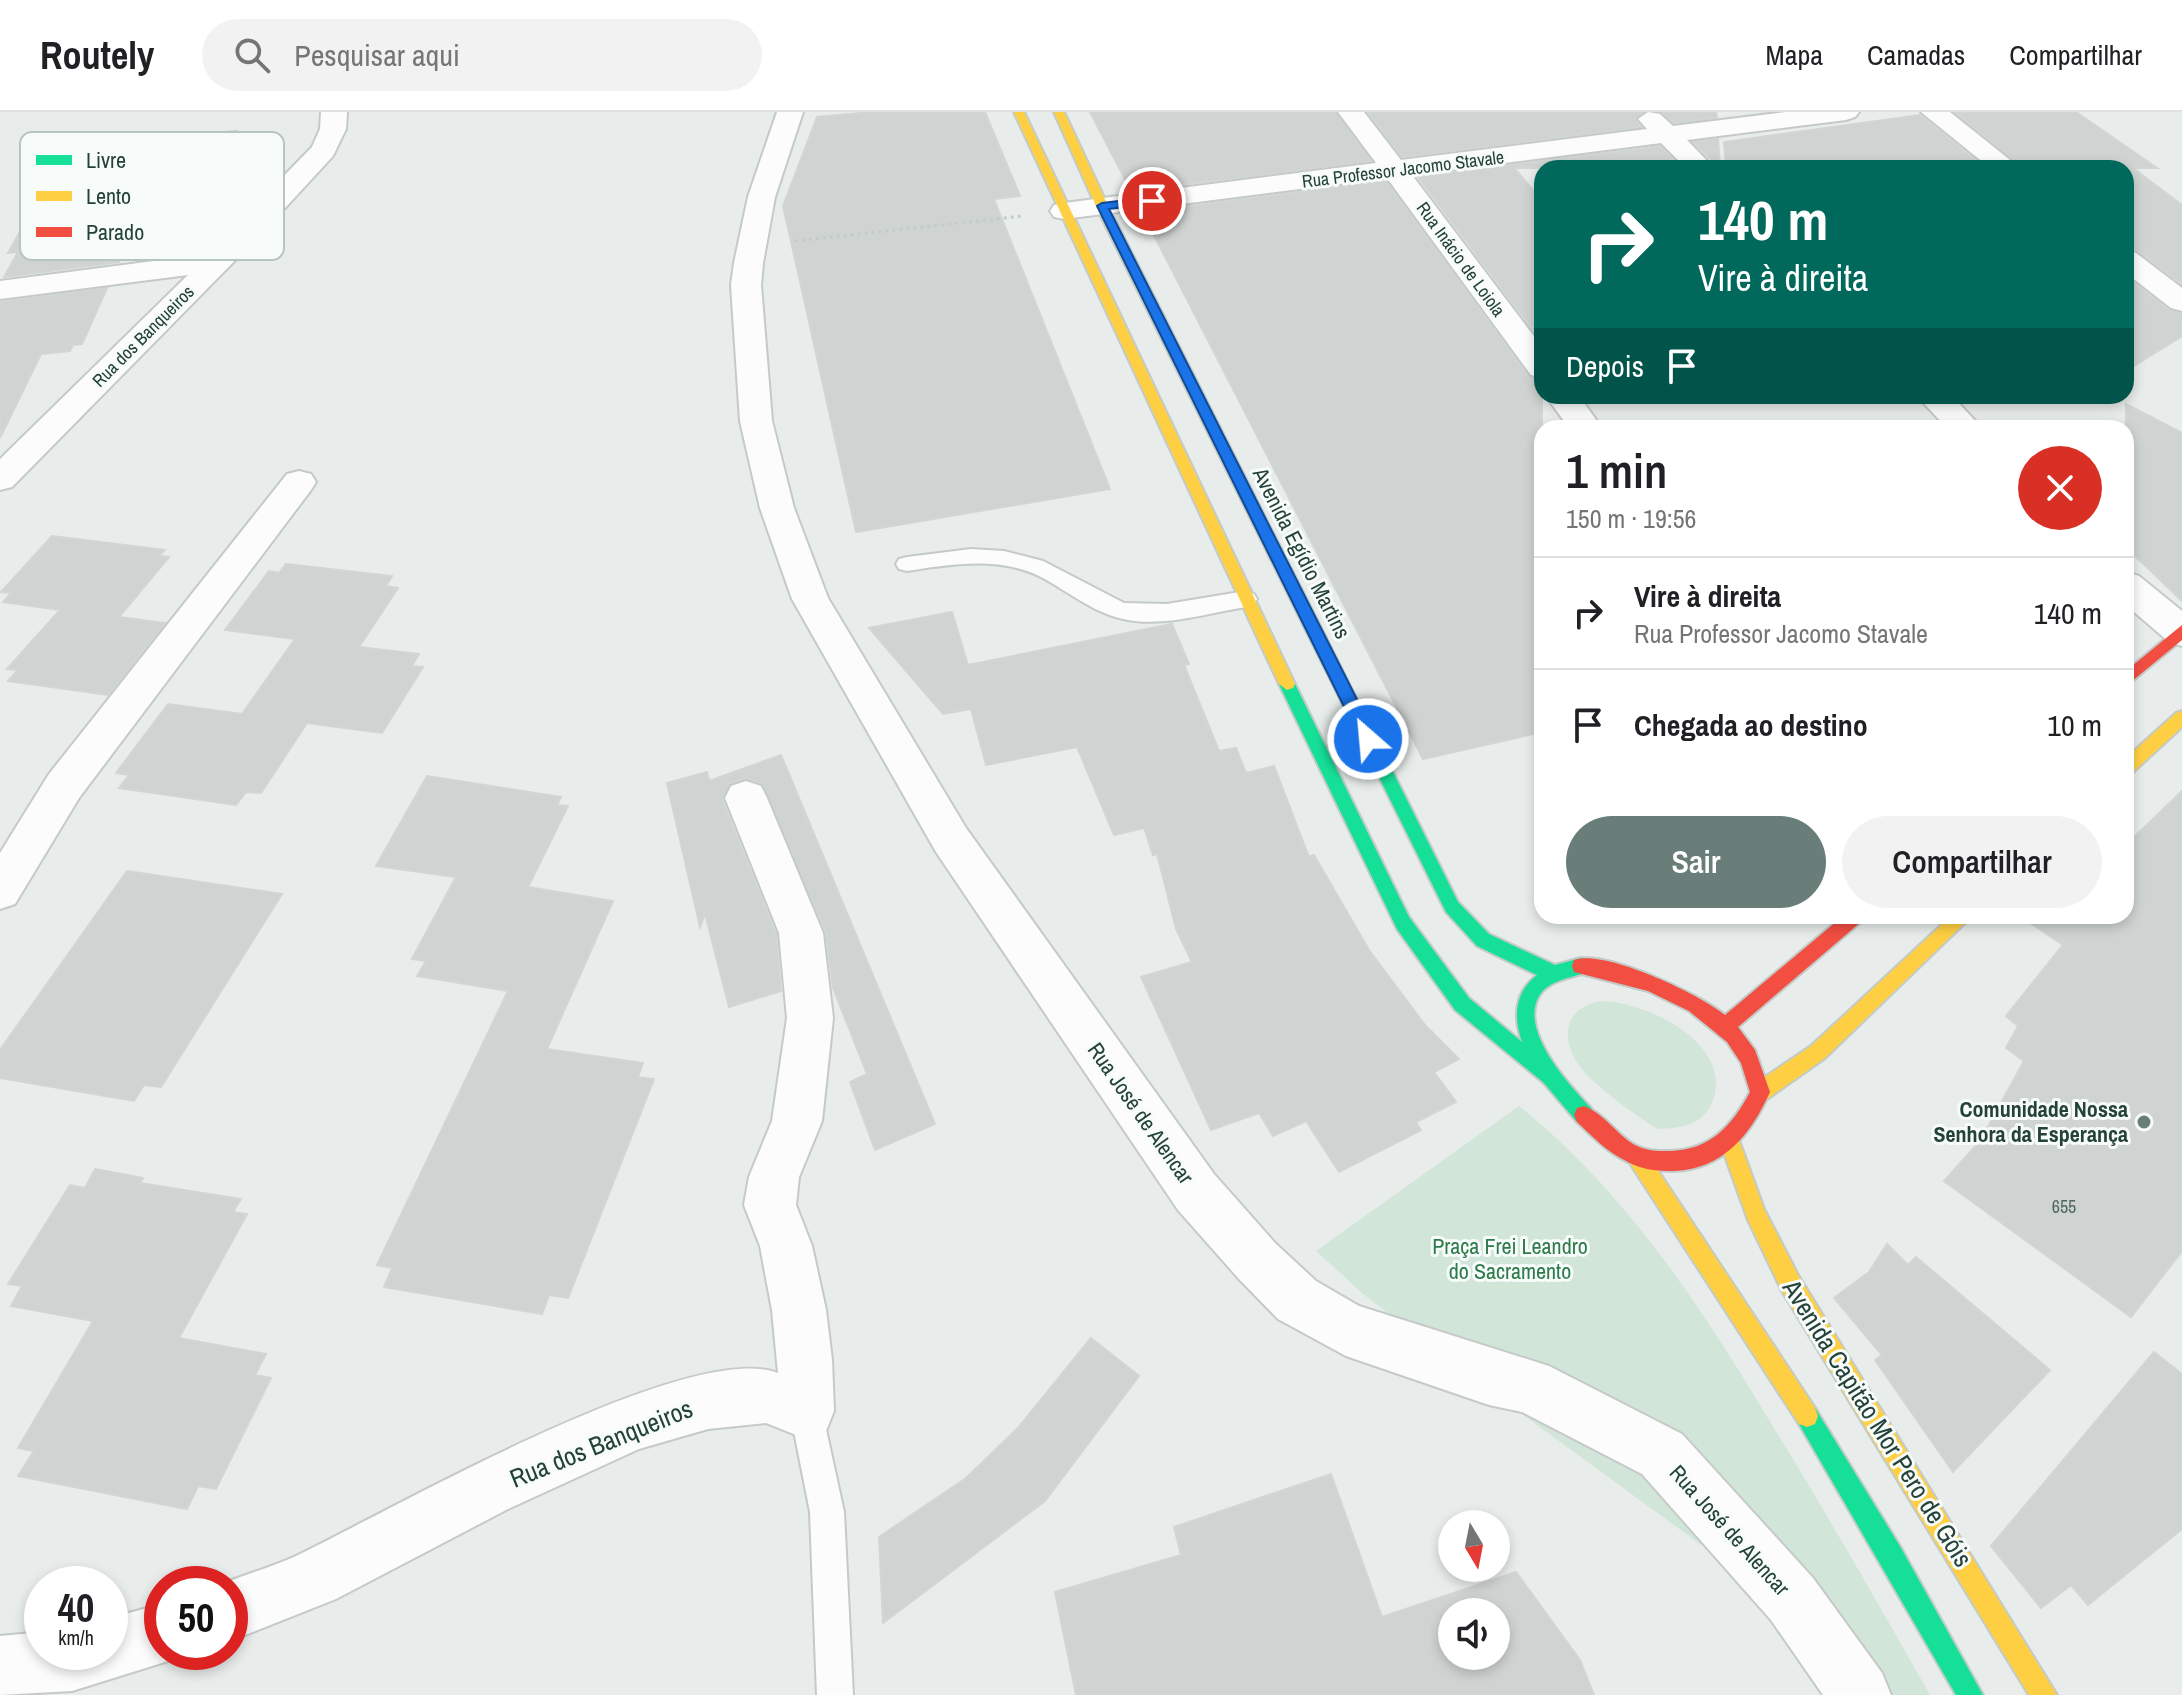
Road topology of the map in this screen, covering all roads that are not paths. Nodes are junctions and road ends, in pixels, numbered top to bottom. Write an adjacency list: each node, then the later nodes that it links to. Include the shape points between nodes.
1 (334, 112): 13 (street, Rua dos Banqueiros, via 324,150)
2 (790, 112): 47 (street, Rua José de Alencar, via 771,161 747,265 756,421 777,508 810,599 951,840 1196,1192 1297,1300 1346,1329 1529,1386 1662,1454 1792,1599)
3 (1019, 112): 15 (main road)
4 (1059, 112): 14 (main road, Avenida Egídio Martins)
5 (1351, 112): 12 (street, Rua Inácio de Loiola)
6 (1643, 112): 9 (street)
7 (1846, 112): 9 (street, Rua Professor Jacomo Stavale)
8 (1934, 112): 11 (street)
9 (1667, 135): 10 (street); 12 (street, Rua Professor Jacomo Stavale)
10 (1693, 160)
11 (1997, 160)
12 (1396, 170): 14 (street, Rua Professor Jacomo Stavale); 20 (street, Rua Inácio de Loiola)
13 (284, 192)
14 (1102, 206): 15 (street); 36 (main road, Avenida Egídio Martins, via 1452,907 1468,930 1490,947)
15 (1064, 211): 27 (main road)
16 (217, 262): 18 (street); 23 (street, Rua dos Banqueiros)
17 (2134, 265): 19 (street)
18 (0, 290)
19 (2182, 302)
20 (1534, 357)
21 (1941, 404): 22 (street)
22 (1958, 420)
23 (0, 479)
24 (299, 482): 33 (street, via 64,786)
25 (907, 564): 27 (lane, via 1003,557 1037,566 1090,600 1127,612)
26 (2134, 592): 28 (street)
27 (1246, 599): 38 (main road, via 1403,923 1462,1004)
28 (2182, 631): 29 (main road)
29 (2134, 673)
30 (2182, 717): 31 (main road)
31 (2134, 761)
32 (746, 798): 42 (street, via 801,933 810,1018 797,1121 774,1177 770,1205 786,1246 799,1310)
33 (0, 891)
34 (1846, 924): 37 (main road)
35 (1954, 924): 39 (main road, via 1818,1052)
36 (1548, 971): 37 (main road, via 1581,966 1649,980); 38 (main road, via 1529,992 1525,1012 1528,1039)
37 (1724, 1027): 39 (main road, via 1749,1058)
38 (1550, 1076): 41 (main road, via 1575,1107)
39 (1760, 1092): 40 (main road, via 1747,1124)
40 (1730, 1142): 41 (main road, via 1705,1157 1673,1162); 49 (main road, Avenida Capitão Mor Pero de Góis, via 1755,1213 1790,1283)
41 (1638, 1158): 48 (main road, via 1843,1472)
42 (806, 1411): 43 (street, Rua dos Banqueiros, via 794,1400 758,1395 663,1413 540,1462 315,1578); 46 (lane, via 827,1512)
43 (248, 1604)
44 (24, 1665): 45 (street)
45 (0, 1667)
46 (835, 1695)
47 (1860, 1695)
48 (1970, 1695)
49 (2044, 1695)

